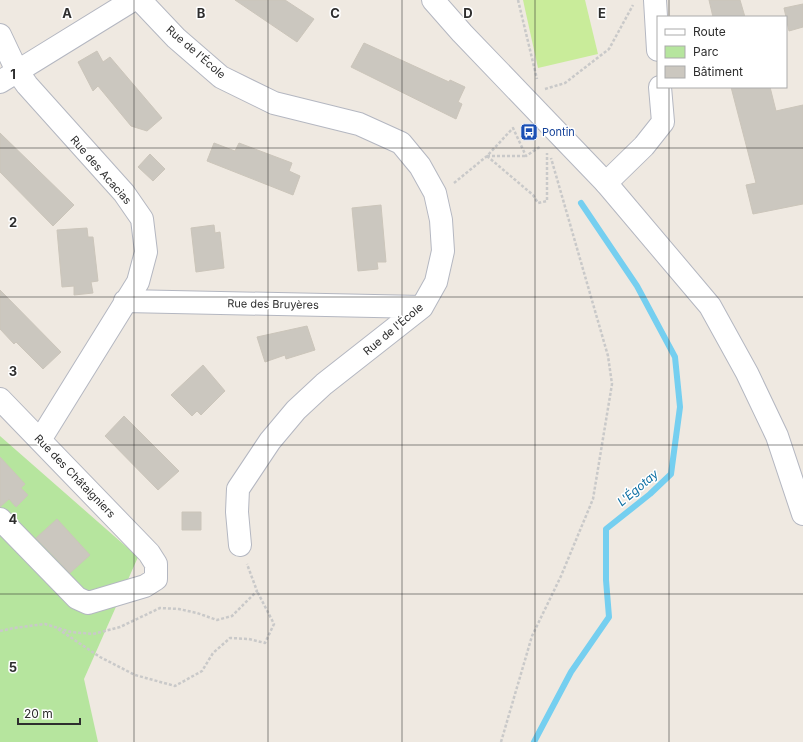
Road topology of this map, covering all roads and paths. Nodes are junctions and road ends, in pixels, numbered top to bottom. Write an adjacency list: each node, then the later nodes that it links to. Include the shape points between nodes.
1 (133, 0): 9 (street)
2 (140, 0): 17 (street, Rue de l'École, via 176,38 221,77 274,103 359,124 401,143 420,166)
3 (434, 0): 16 (street, via 462,33)
4 (518, 0): 10 (path)
5 (636, 0): 12 (path, via 609,49 565,83)
6 (655, 0): 7 (street)
7 (657, 33)
8 (0, 35): 9 (street, Rue des Acacias)
9 (9, 76): 18 (street, Rue des Acacias, via 60,124 124,193 142,219 146,252 138,282)
10 (538, 83)
11 (660, 88): 16 (street, via 662,122 644,146)
12 (540, 91)
13 (547, 142): 15 (path)
14 (487, 156): 15 (path); 15 (path, via 513,128); 17 (path, via 450,187); 28 (path, via 533,195 538,203 547,201 548,150 608,356 612,384 594,499 532,636)
15 (526, 156)
16 (606, 183): 22 (street, via 710,306 747,373 777,436)
17 (435, 193): 19 (street, Rue de l'École, via 441,220 443,251 436,282)
18 (125, 301): 19 (street, Rue des Bruyères); 21 (street, Rue des Acacias)
19 (422, 307): 24 (street, Rue de l'École, via 324,384 296,410 270,441 238,489)
20 (0, 399): 21 (street, Rue des Châtaigniers)
21 (40, 440): 23 (street, Rue des Châtaigniers, via 149,553 156,564 156,579 145,586 88,603 76,598)
22 (803, 514)
23 (0, 519)
24 (240, 545): 25 (path)
25 (257, 591): 26 (path, via 232,616 217,620 178,609 160,608 120,627 93,634 71,632); 26 (path, via 274,624 265,643 230,638 213,653 202,672 175,686 135,675 100,657)
26 (56, 627): 27 (path, via 45,624)
27 (0, 631)
28 (501, 742)

